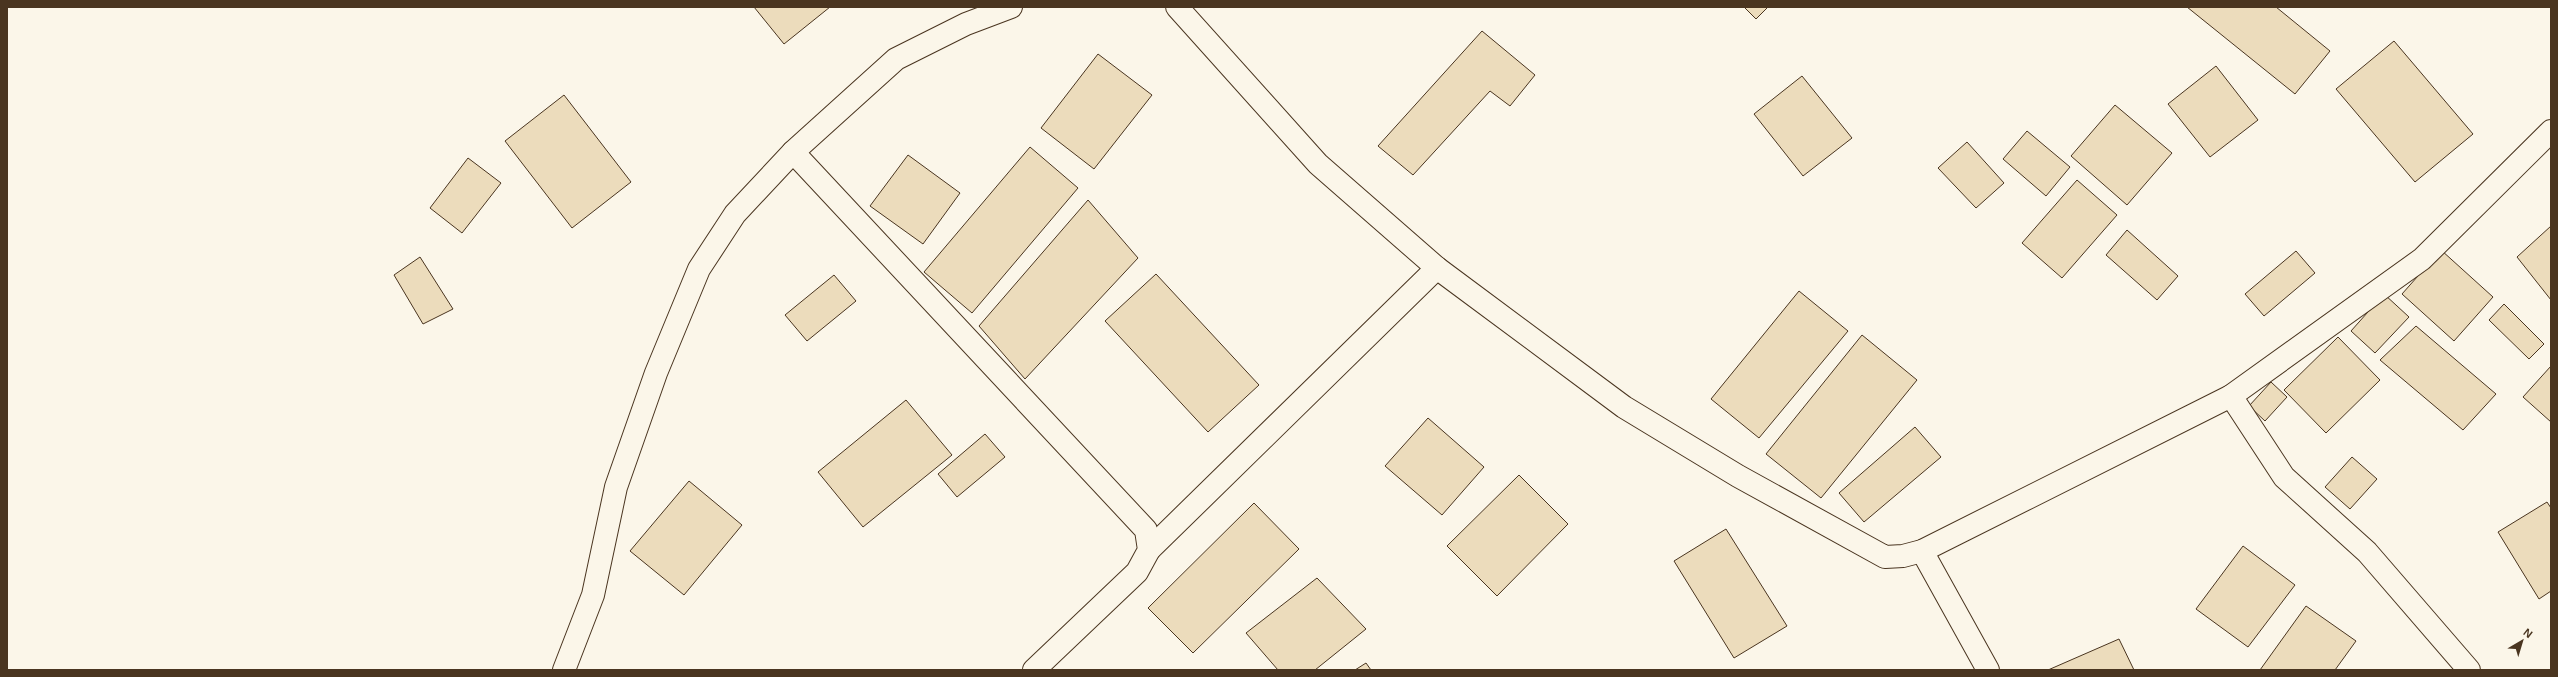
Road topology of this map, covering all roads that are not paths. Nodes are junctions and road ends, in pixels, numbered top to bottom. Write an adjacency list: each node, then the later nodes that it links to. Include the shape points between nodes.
1 (1011, 7): 4 (street, via 966,24 896,59)
2 (1176, 7): 5 (street, via 1318,164)
3 (2551, 131): 6 (street, via 2422,259)
4 (793, 152): 7 (street, via 1120,500 1146,530); 9 (street, via 735,214 699,269 656,373 616,487 593,595)
5 (1436, 268): 7 (street); 8 (street, via 1624,407 1738,476 1885,557)
6 (2231, 396): 8 (street); 12 (street, via 2284,477 2367,552)
7 (1149, 550): 10 (street, via 1137,572)
8 (1922, 551): 11 (street)
9 (564, 670)
10 (1034, 670)
11 (1988, 670)
12 (2468, 670)

